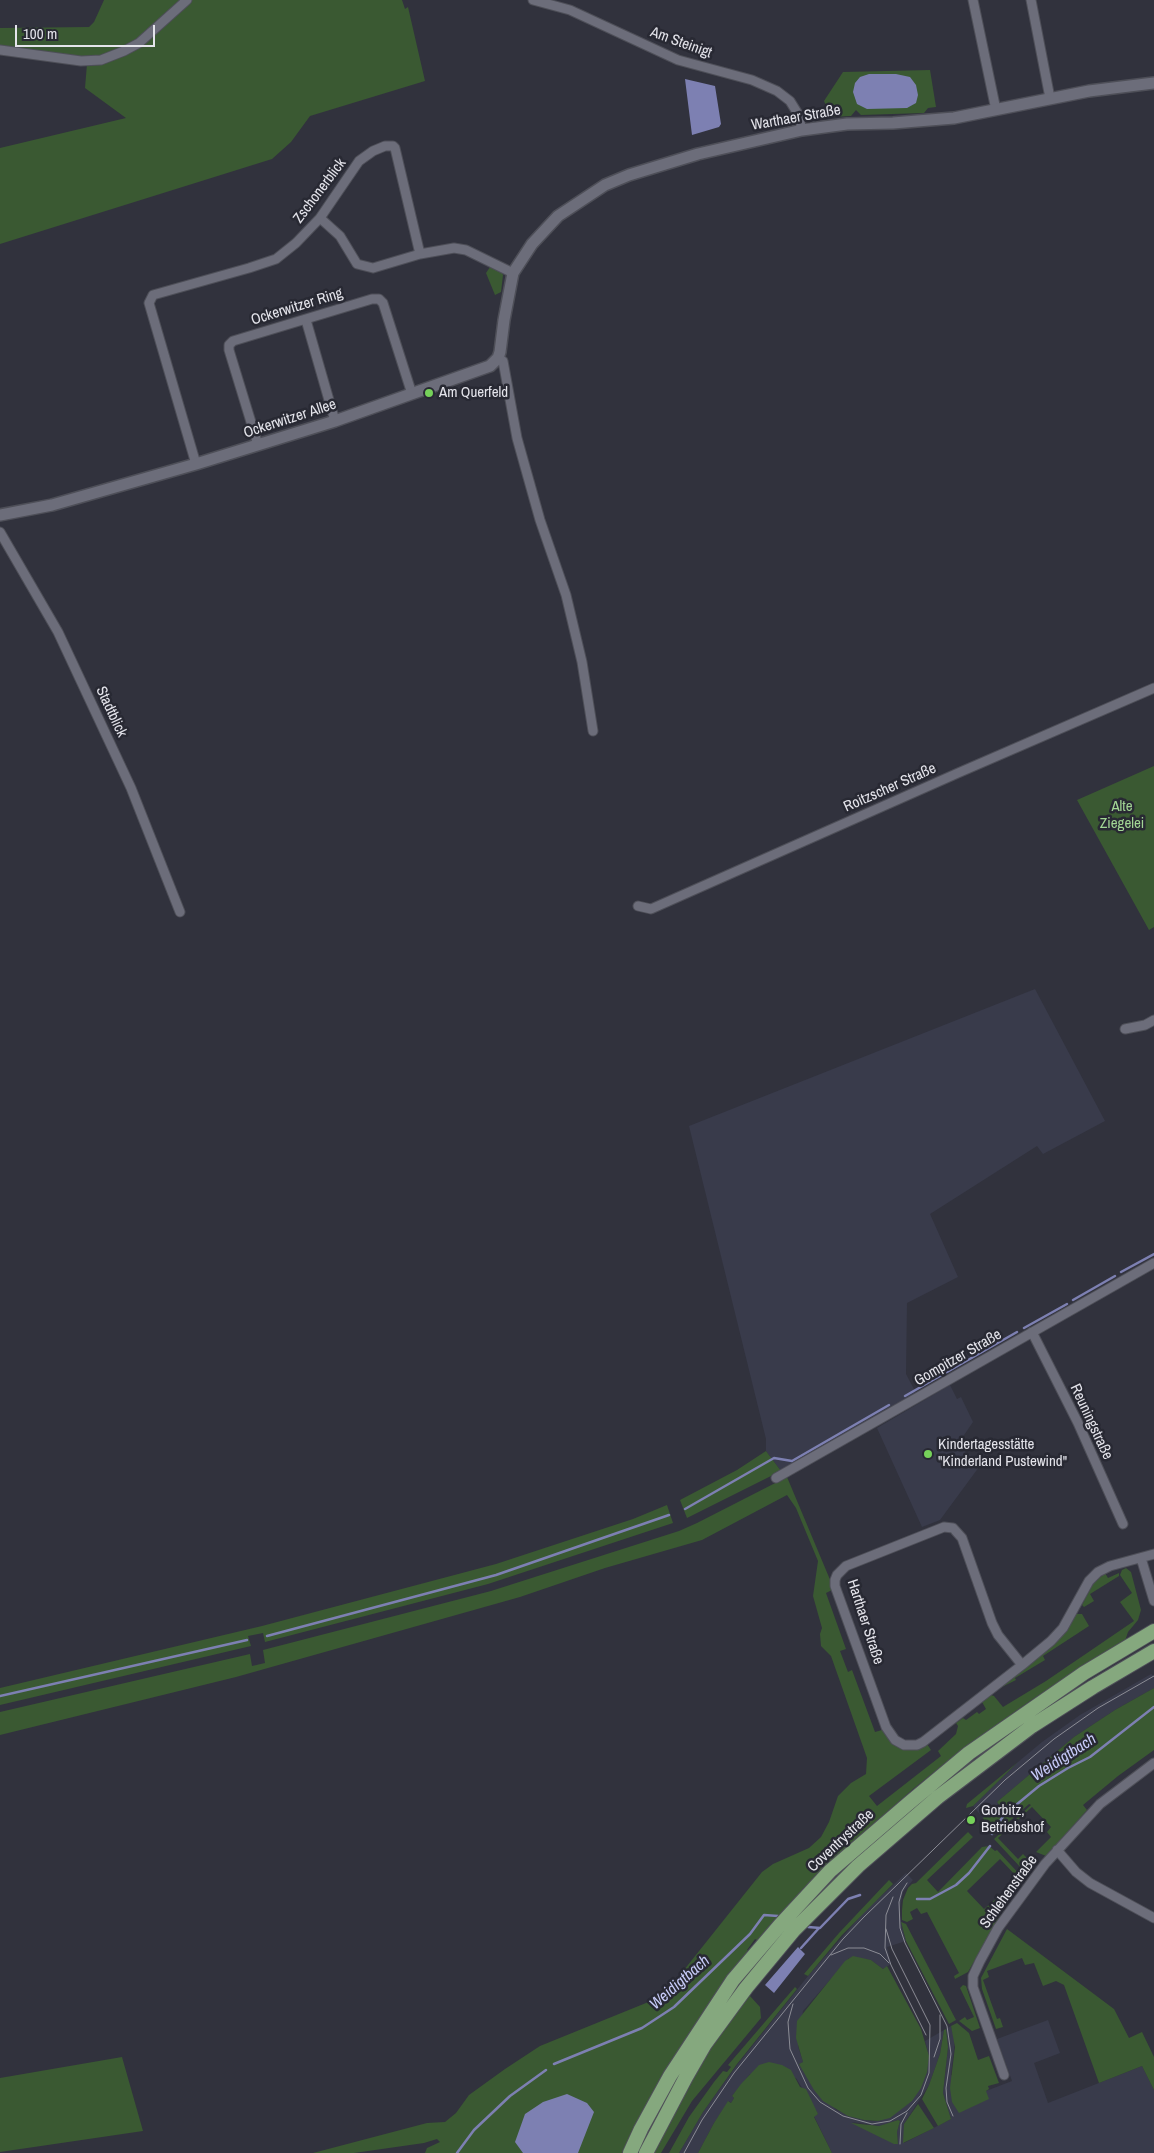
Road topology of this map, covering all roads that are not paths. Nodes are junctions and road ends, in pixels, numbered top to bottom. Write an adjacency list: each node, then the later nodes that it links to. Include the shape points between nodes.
1 (186, 0): 5 (street, via 139,42 101,60 81,61)
2 (533, 0): 9 (street, Am Steinigt, via 570,10 678,60 752,80 777,91 790,101)
3 (973, 0): 8 (street)
4 (1030, 0): 7 (street)
5 (0, 50)
6 (1154, 83): 7 (street, Warthaer Straße)
7 (1050, 98): 8 (street, Warthaer Straße)
8 (996, 110): 9 (street, Warthaer Straße, via 930,121 847,124)
9 (802, 130): 12 (street, Warthaer Straße, via 650,167 605,185 545,228)
10 (320, 218): 11 (street, via 340,236 357,264 373,268); 11 (street, Zschonerblick, via 359,161 373,151 393,146); 18 (street, Zschonerblick, via 276,259 152,295 149,303)
11 (420, 254): 12 (street, via 454,248 466,250)
12 (513, 272): 14 (street)
13 (306, 320): 15 (street, Ockerwitzer Ring, via 378,299 383,303); 16 (street); 17 (street, Ockerwitzer Ring, via 233,341 229,345)
14 (498, 358): 15 (street, Ockerwitzer Allee, via 481,371); 22 (street, via 503,360 517,438 540,520 566,595 582,662)
15 (412, 394): 16 (street, Ockerwitzer Allee)
16 (335, 422): 17 (street, Ockerwitzer Allee)
17 (258, 445): 18 (street, Ockerwitzer Allee)
18 (196, 464): 19 (street, Ockerwitzer Allee, via 52,506)
19 (0, 515)
20 (0, 532): 24 (street, Stadtblick, via 62,641 131,788)
21 (1154, 688): 23 (street, Roitzscher Straße, via 651,909)
22 (593, 731)
23 (638, 906)
24 (180, 912)
25 (1154, 1020): 26 (street)
26 (1125, 1029)
27 (1154, 1262): 28 (street, Gompitzer Straße)
28 (1032, 1332): 29 (street, Gompitzer Straße); 30 (street, Reuningstraße, via 1078,1423)
29 (776, 1478)
30 (1123, 1524)
31 (1154, 1554): 32 (street, Harthaer Straße)
32 (1141, 1558): 33 (street); 36 (street, Harthaer Straße, via 1098,1572 1089,1581 1063,1628)
33 (1154, 1601)
34 (1154, 1631): 41 (highway, Coventrystraße, via 1084,1673 969,1753 830,1872 733,1980 670,2076)
35 (1154, 1650): 42 (highway, Coventrystraße, via 1032,1726 938,1797 858,1866 794,1930 746,1988 705,2044)
36 (1022, 1665): 36 (street, Harthaer Straße, via 923,1742 904,1745 895,1740 886,1727 835,1586 837,1575 846,1566 944,1527 953,1528 962,1538 998,1635)
37 (1154, 1763): 38 (street, Schlehenstraße, via 1100,1804)
38 (1057, 1850): 39 (street, via 1090,1883); 40 (street, Schlehenstraße, via 998,1928 974,1976 973,1987)
39 (1154, 1918)
40 (1004, 2075)
41 (630, 2153)
42 (646, 2153)

